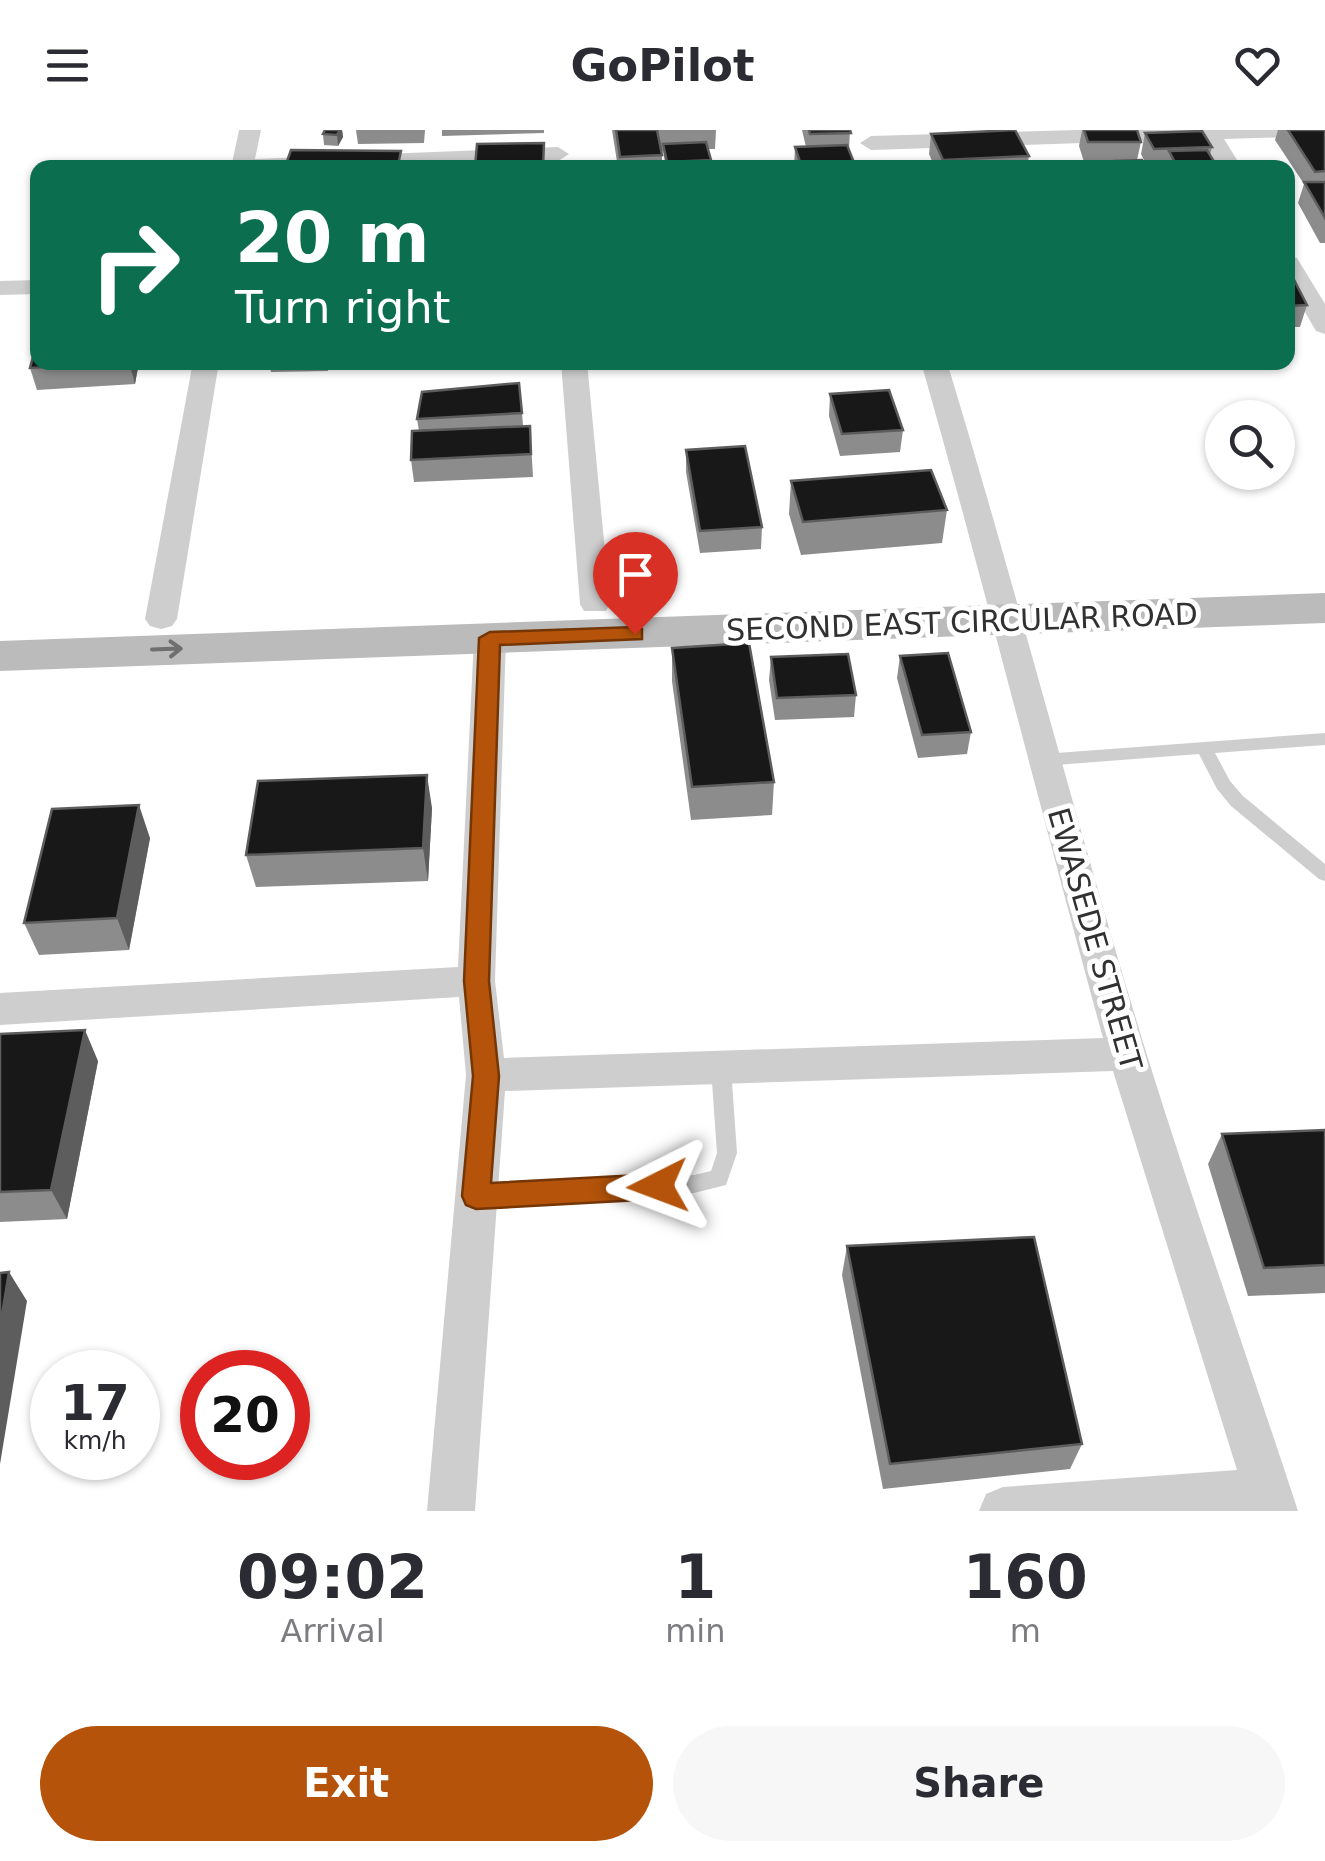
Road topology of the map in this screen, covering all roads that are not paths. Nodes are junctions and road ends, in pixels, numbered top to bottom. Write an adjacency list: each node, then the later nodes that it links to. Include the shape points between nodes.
1 (250, 130): 6 (street)
2 (1291, 130): 3 (street)
3 (1209, 131): 4 (street); 8 (street)
4 (869, 136)
5 (558, 150): 7 (street)
6 (244, 160)
7 (373, 160)
8 (1225, 160)
9 (1295, 275): 12 (street)
10 (30, 287): 11 (street)
11 (0, 288)
12 (1325, 326)
13 (205, 370): 20 (street)
14 (575, 370): 17 (street)
15 (936, 370): 18 (street, EWASEDE STREET)
16 (1325, 581): 18 (main road, SECOND EAST CIRCULAR ROAD)
17 (595, 604): 18 (main road, SECOND EAST CIRCULAR ROAD); 20 (main road, SECOND EAST CIRCULAR ROAD)
18 (1005, 606): 19 (main road, SECOND EAST CIRCULAR ROAD); 22 (main road, SECOND EAST CIRCULAR ROAD); 26 (street, EWASEDE STREET)
19 (1325, 608)
20 (162, 619): 21 (main road, SECOND EAST CIRCULAR ROAD)
21 (0, 627)
22 (490, 638): 23 (main road, SECOND EAST CIRCULAR ROAD, one-way to 22); 28 (street)
23 (0, 656)
24 (1325, 739): 25 (lane)
25 (1204, 748): 26 (lane); 27 (lane, via 1238,802)
26 (1044, 760): 30 (street, EWASEDE STREET)
27 (1325, 874)
28 (476, 981): 29 (street); 32 (street)
29 (0, 1009)
30 (1127, 1054): 31 (street); 34 (street, EWASEDE STREET)
31 (721, 1068): 32 (street); 33 (lane, via 727,1153 719,1178)
32 (486, 1076): 33 (street)
33 (476, 1196): 35 (street)
34 (1271, 1501): 36 (street)
35 (452, 1511)
36 (1003, 1511)

